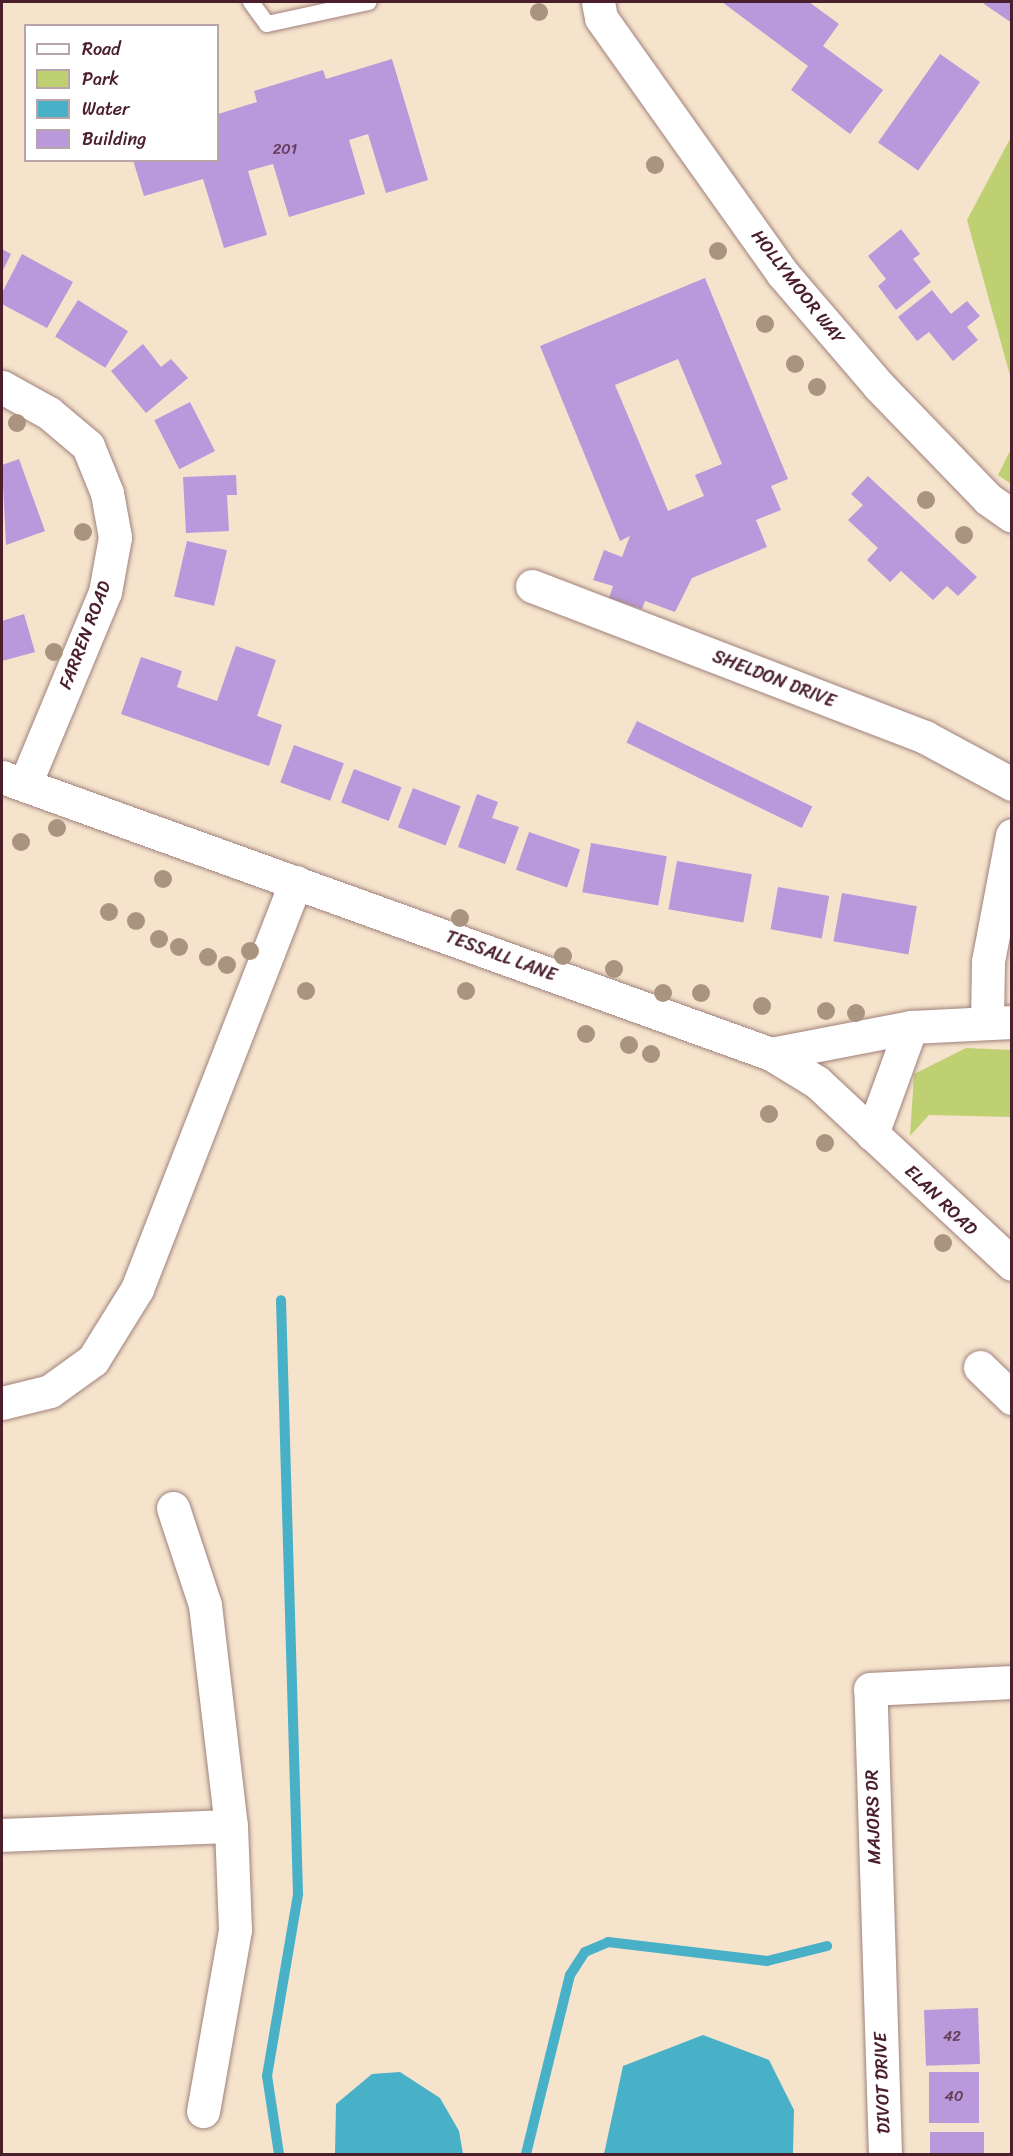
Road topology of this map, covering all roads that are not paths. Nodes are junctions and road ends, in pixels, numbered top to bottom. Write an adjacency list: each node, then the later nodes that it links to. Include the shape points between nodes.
1 (251, 2): 2 (lane, via 267,24)
2 (369, 2)
3 (598, 2): 5 (street, HOLLYMOOR WAY, via 601,18 783,274 878,385 987,499)
4 (2, 387): 7 (street, FARREN ROAD, via 49,413 88,446 107,493 115,537 105,592)
5 (1011, 516)
6 (532, 586): 8 (street, SHELDON DRIVE, via 925,737)
7 (13, 780): 10 (street, TESSALL LANE)
8 (1011, 784)
9 (1011, 835): 11 (street, via 988,961)
10 (296, 882): 13 (street, TESSALL LANE); 18 (street, via 137,1289 93,1360 50,1391)
11 (999, 1021): 12 (street)
12 (911, 1027): 13 (street); 14 (street)
13 (771, 1054): 14 (street, ELAN ROAD, via 817,1082)
14 (872, 1134): 15 (street, ELAN ROAD)
15 (1011, 1264)
16 (980, 1367): 17 (street)
17 (1011, 1398)
18 (2, 1403)
19 (173, 1508): 21 (street, via 205,1605)
20 (1011, 1682): 23 (street, MAJORS DR, via 870,1689)
21 (231, 1826): 22 (street); 24 (street, via 235,1930 226,2008)
22 (2, 1835)
23 (879, 2012): 25 (street, DIVOT DRIVE)
24 (203, 2111)
25 (885, 2154)

